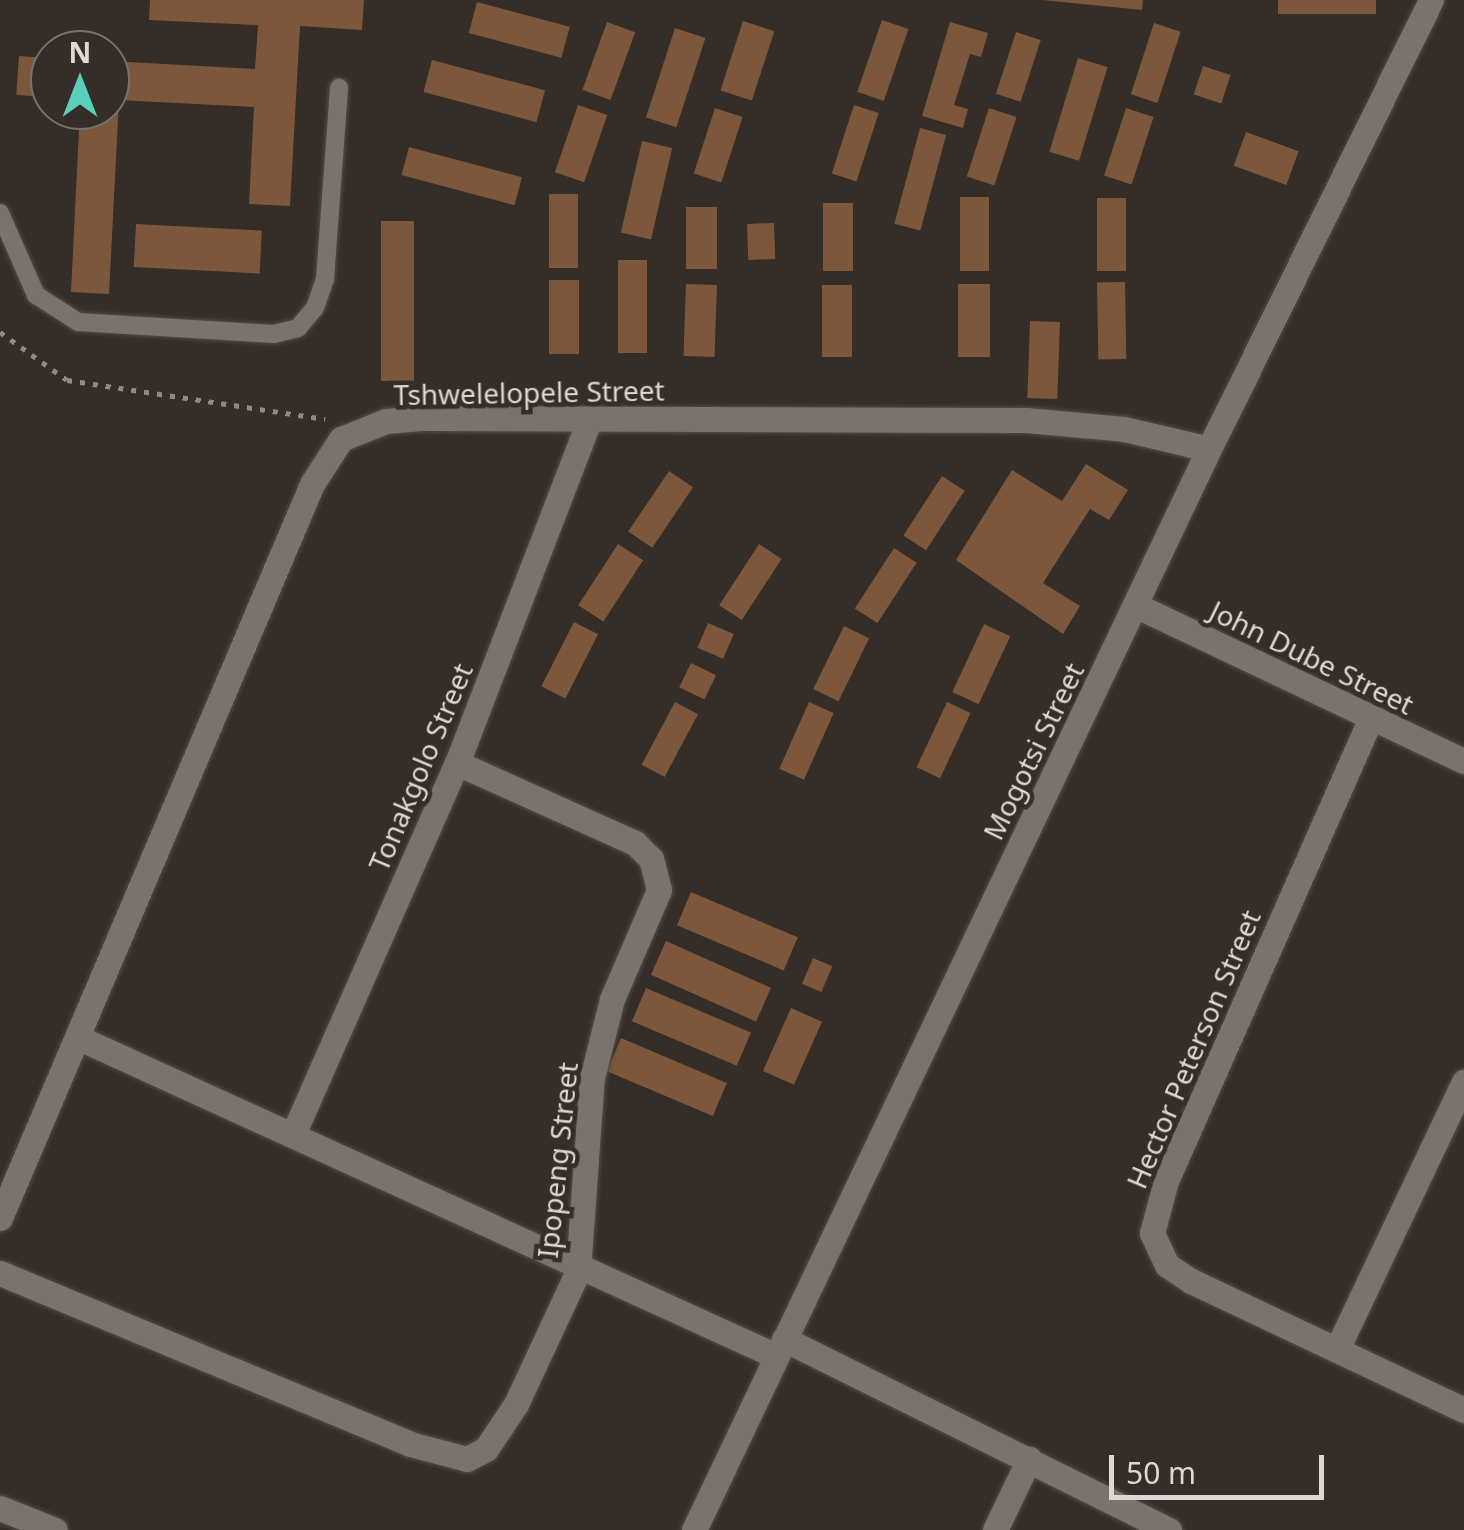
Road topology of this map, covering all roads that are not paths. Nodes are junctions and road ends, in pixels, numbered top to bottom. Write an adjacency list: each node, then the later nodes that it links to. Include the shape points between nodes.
1 (1431, 0): 5 (street, Mogotsi Street)
2 (339, 88): 3 (lane, via 325,279 316,308 298,328 274,334 78,322 36,295)
3 (0, 213)
4 (590, 420): 5 (street, Tshwelelopele Street, via 1026,420 1124,429); 9 (street, Tonakgolo Street); 10 (street, Tshwelelopele Street, via 386,421 341,439 327,456)
5 (1209, 449): 6 (street, Mogotsi Street)
6 (1136, 605): 7 (street, John Dube Street); 16 (street, Mogotsi Street)
7 (1370, 720): 8 (street, John Dube Street); 17 (street, Hector Peterson Street, via 1166,1181 1152,1233 1167,1264 1191,1281)
8 (1464, 761)
9 (457, 763): 12 (street, Tonakgolo Street); 14 (street, Ipopeng Street, via 635,843 658,878 649,920 612,999 592,1078)
10 (77, 1037): 12 (street); 13 (street, Tshwelelopele Street)
11 (1464, 1082): 17 (street)
12 (294, 1132): 14 (street)
13 (0, 1218)
14 (578, 1271): 15 (street, Ipopeng Street, via 500,1432 467,1458 410,1444); 16 (street)
15 (0, 1273)
16 (780, 1347): 19 (street); 22 (street, Mogotsi Street)
17 (1337, 1349): 18 (street, Hector Peterson Street)
18 (1464, 1410)
19 (1029, 1458): 23 (street); 24 (street)
20 (0, 1508): 21 (street)
21 (56, 1530)
22 (694, 1530)
23 (995, 1530)
24 (1168, 1530)

